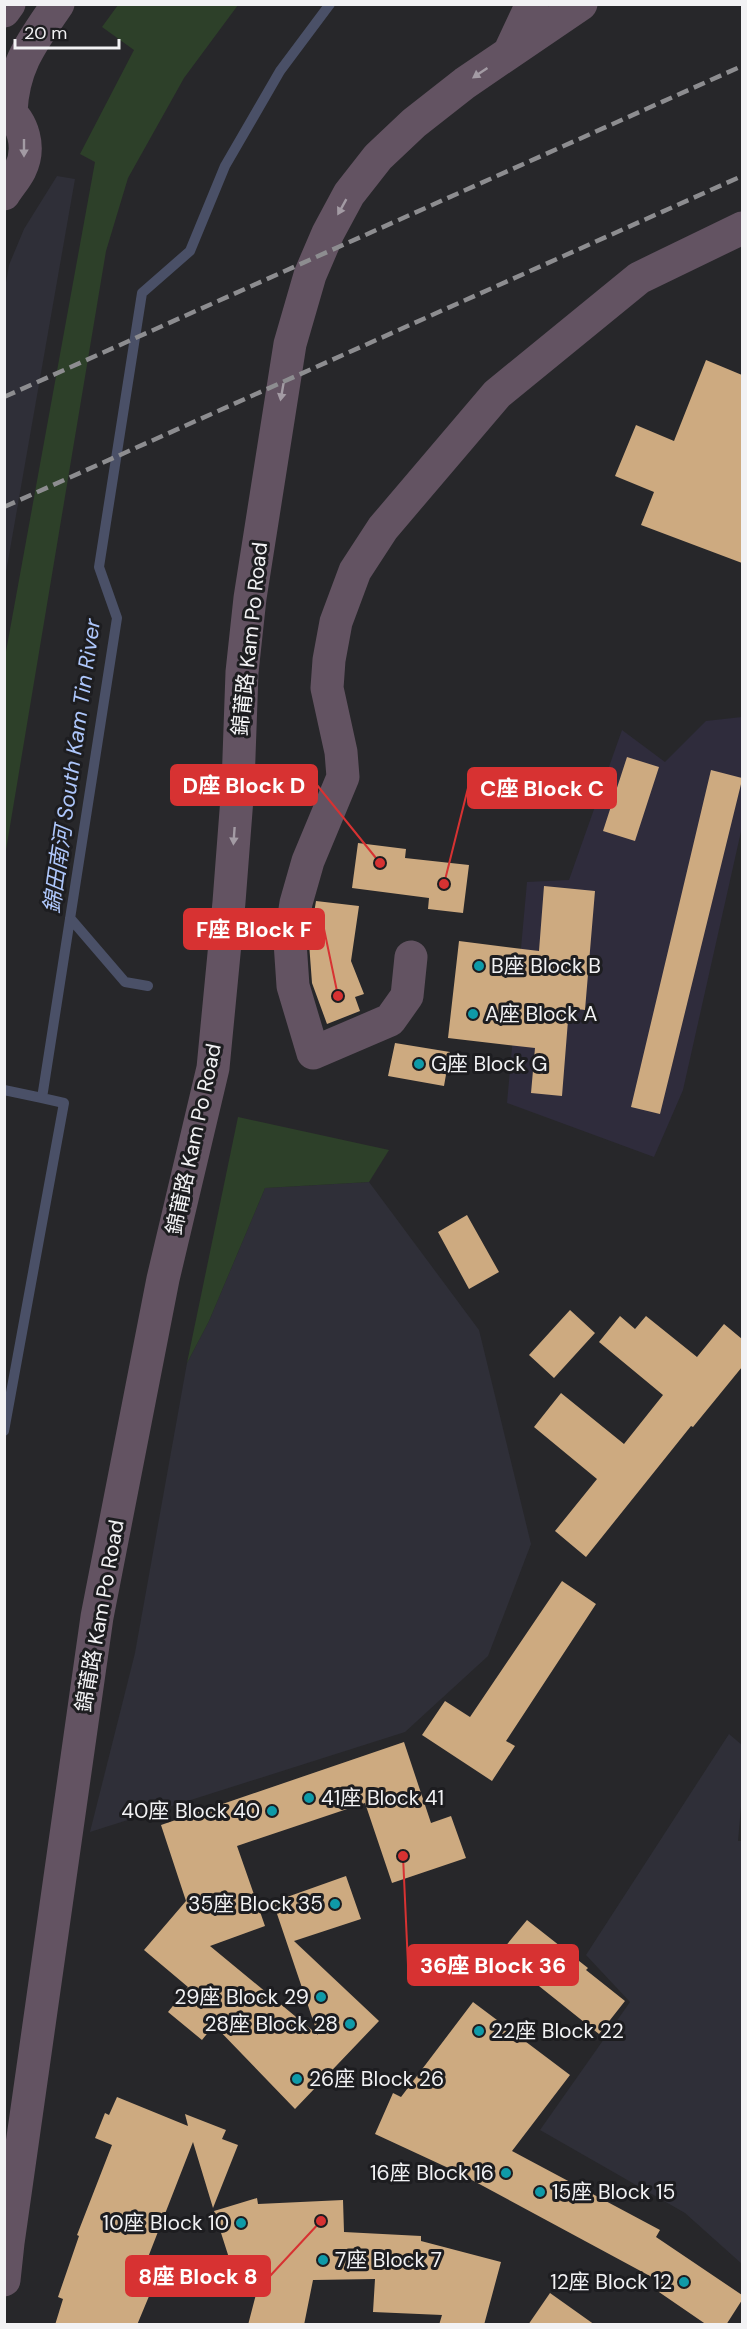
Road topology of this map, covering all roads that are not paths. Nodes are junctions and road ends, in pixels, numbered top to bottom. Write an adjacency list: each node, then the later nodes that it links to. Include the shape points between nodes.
1 (9, 4): 5 (street)
2 (58, 4): 7 (street, via 25,53)
3 (532, 4): 6 (street)
4 (581, 4): 6 (street, 錦莆路 Kam Po Road)
5 (4, 11)
6 (509, 53): 11 (street, 錦莆路 Kam Po Road, one-way to 11, via 414,123 378,157 349,194 310,275 290,344 250,598 213,1068 163,1279 97,1617)
7 (8, 110): 8 (street, one-way to 8, via 20,125 25,156)
8 (7, 189)
9 (742, 228): 10 (street, via 639,278 497,394 383,528 355,571 336,622 328,670 327,688 343,777 309,861 296,903 290,942 293,986 313,1053 390,1020 407,996)
10 (411, 957)
11 (4, 2280)

